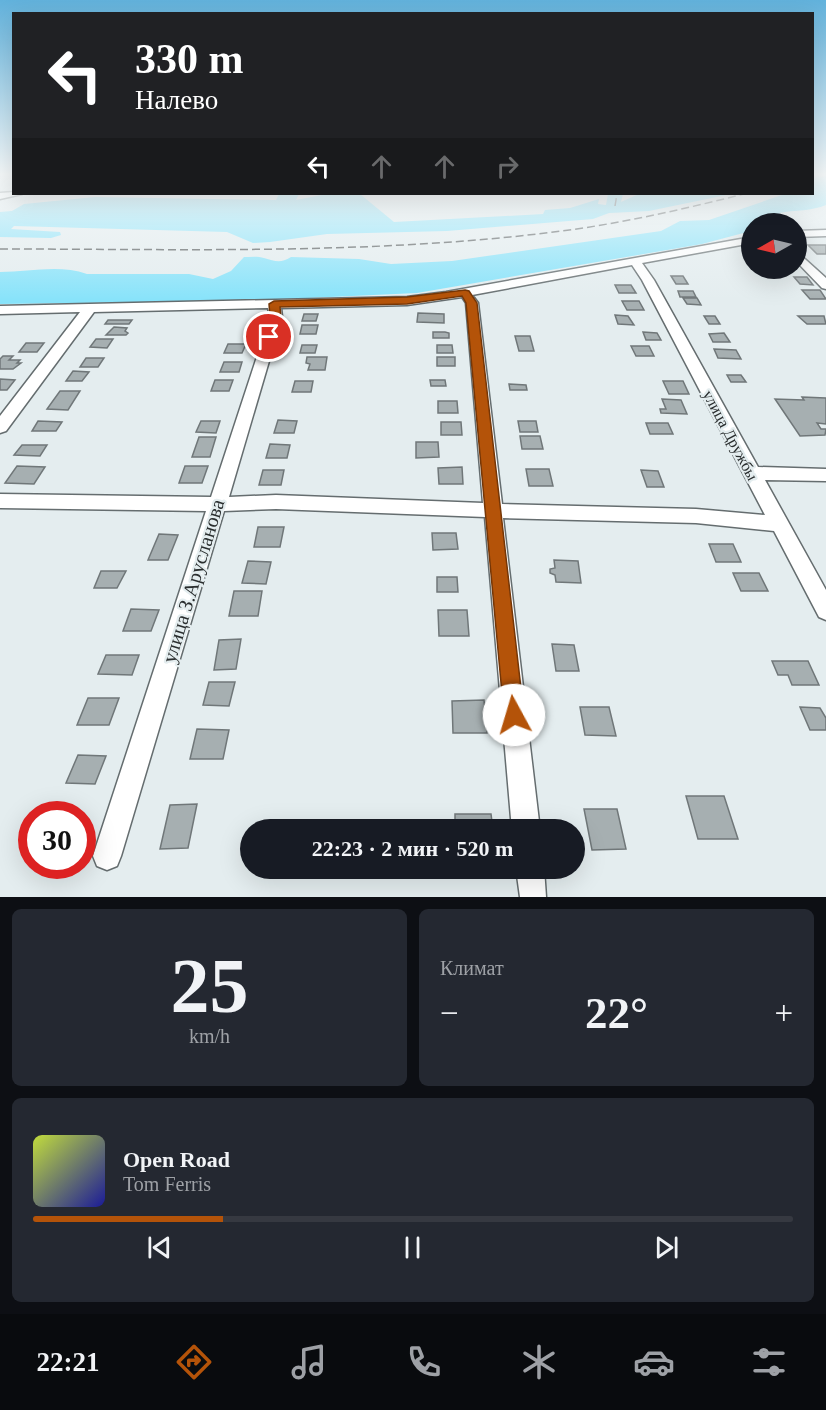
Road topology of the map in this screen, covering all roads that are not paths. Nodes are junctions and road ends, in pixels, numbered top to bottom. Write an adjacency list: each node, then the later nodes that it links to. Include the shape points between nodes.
1 (826, 233): 2 (street)
2 (807, 234)
3 (741, 242): 4 (street)
4 (634, 261): 7 (street); 12 (street, улица Дружбы)
5 (807, 265): 6 (street)
6 (826, 285)
7 (465, 293): 8 (street, via 407,300); 16 (street, via 472,303)
8 (274, 304): 9 (street); 15 (street, улица З.Арусланова, via 276,317)
9 (90, 308): 10 (street); 11 (street)
10 (0, 310)
11 (0, 427)
12 (752, 473): 13 (street); 17 (street, улица Дружбы)
13 (826, 475)
14 (0, 501): 15 (street)
15 (217, 504): 16 (street, via 276,502); 20 (street, улица З.Арусланова)
16 (493, 510): 17 (street, via 696,516); 19 (street)
17 (780, 524): 18 (street, улица Дружбы)
18 (826, 610)
19 (525, 819)
20 (107, 856)

